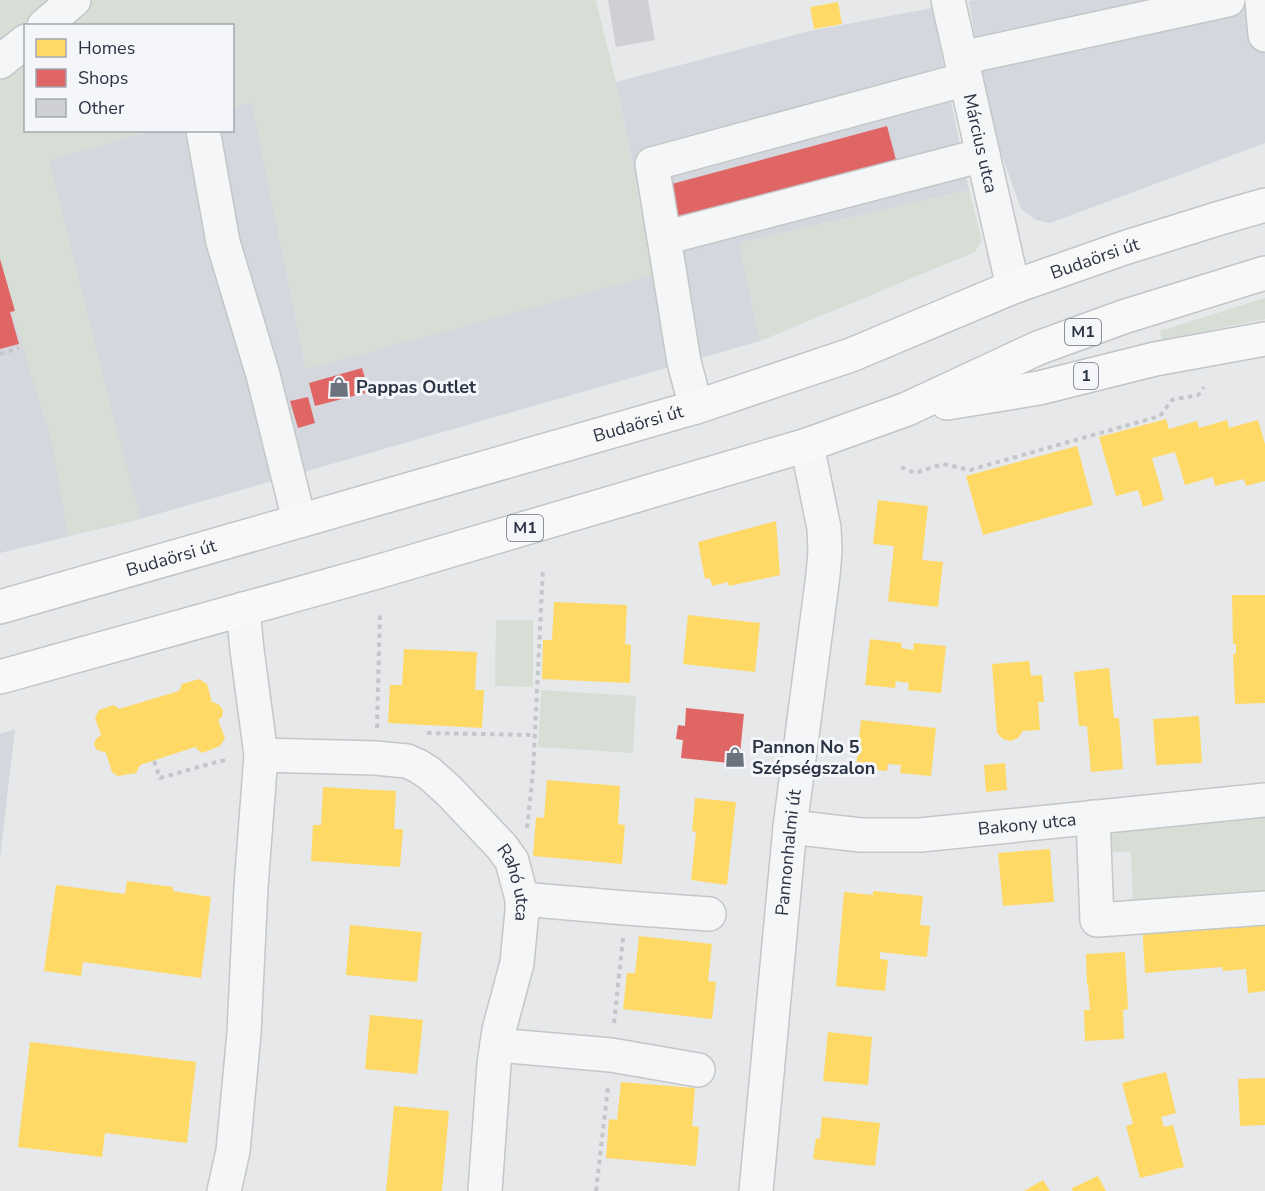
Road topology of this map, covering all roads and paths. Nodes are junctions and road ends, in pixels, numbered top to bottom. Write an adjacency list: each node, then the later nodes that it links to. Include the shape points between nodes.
1 (74, 0): 5 (street)
2 (948, 0): 9 (street, Március utca)
3 (1262, 0): 6 (street)
4 (1215, 3): 9 (street)
5 (46, 24)
6 (1265, 35)
7 (24, 43): 8 (street)
8 (0, 62)
9 (964, 68): 11 (street, Március utca); 13 (street, via 652,164)
10 (203, 132): 24 (street, via 223,242 263,375)
11 (983, 155): 13 (street); 15 (street, Március utca)
12 (1265, 205): 15 (main road, Budaörsi út)
13 (664, 238): 20 (street, via 684,362)
14 (1265, 273): 21 (main road, M1, via 1038,348)
15 (1013, 287): 20 (main road, Budaörsi út, via 851,355)
16 (1265, 339): 21 (main road, 1, via 1155,359 1039,388)
17 (19, 348): 18 (path)
18 (0, 354)
19 (1204, 387): 23 (path, via 1198,394 1172,399 1160,416 970,470 943,464 915,473)
20 (696, 407): 24 (main road, Budaörsi út)
21 (907, 409): 22 (main road, M1)
22 (807, 445): 27 (main road, M1); 39 (street, Pannonhalmi út, via 825,551)
23 (902, 467)
24 (299, 520): 26 (main road, Budaörsi út)
25 (543, 568): 32 (path)
26 (0, 607)
27 (243, 609): 29 (main road, M1); 33 (street)
28 (380, 612): 30 (path)
29 (0, 678)
30 (377, 732)
31 (422, 733): 32 (path)
32 (534, 735): 36 (path)
33 (261, 755): 40 (street, Rahó utca, via 375,758 418,766 449,791 502,847 512,861); 48 (street, via 244,1033)
34 (228, 760): 35 (path, via 160,778)
35 (154, 761)
36 (533, 772)
37 (1265, 800): 38 (street, Bakony utca)
38 (1093, 817): 39 (street, Bakony utca, via 920,835 861,835); 41 (street, via 1097,920)
39 (790, 827): 51 (street, Pannonhalmi út)
40 (522, 899): 42 (street); 44 (street, Rahó utca, via 517,963)
41 (1265, 908)
42 (709, 914)
43 (622, 943): 45 (path)
44 (497, 1045): 45 (street); 49 (street, Rahó utca)
45 (611, 1054): 46 (street)
46 (698, 1070)
47 (607, 1094): 50 (path)
48 (224, 1191)
49 (485, 1191)
50 (596, 1191)
51 (756, 1191)

